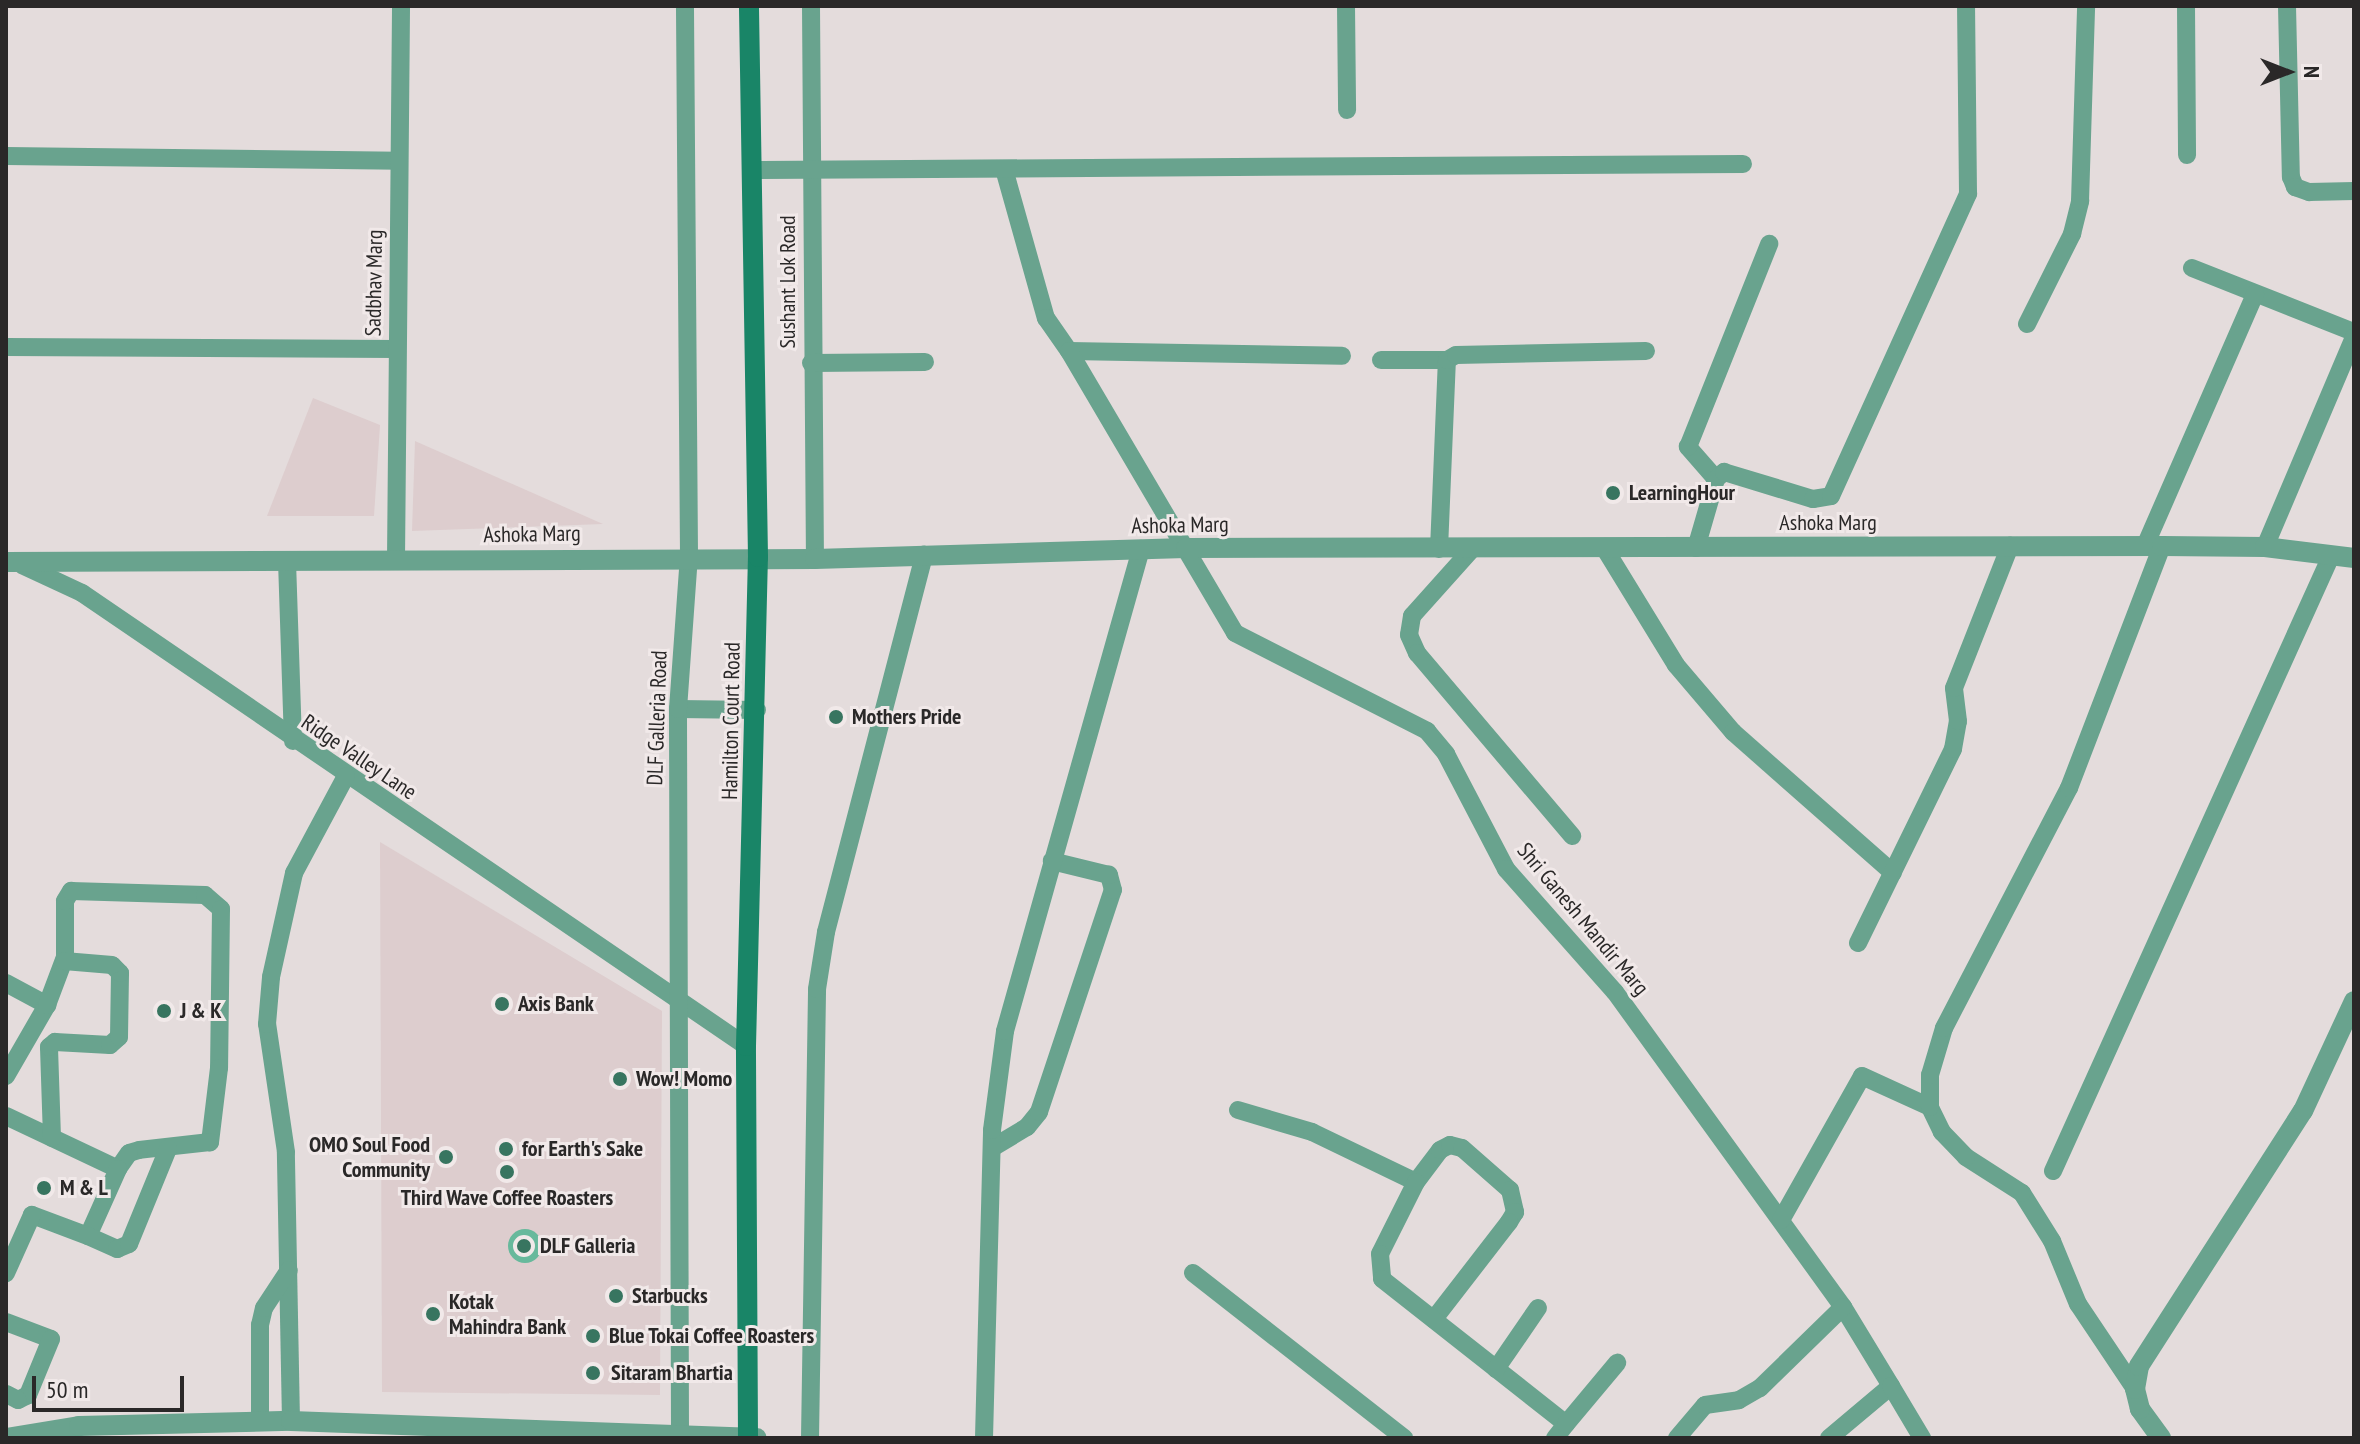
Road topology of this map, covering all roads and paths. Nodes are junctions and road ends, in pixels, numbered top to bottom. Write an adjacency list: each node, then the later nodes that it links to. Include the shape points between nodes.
1 (401, 6): 13 (street, Sadbhav Marg)
2 (685, 6): 43 (street, DLF Galleria Road)
3 (749, 6): 17 (main road, Hamilton Court Road)
4 (811, 6): 15 (street, Sushant Lok Road)
5 (1346, 6): 10 (street)
6 (1966, 6): 33 (street, via 1968,194 1831,496 1813,499 1735,472)
7 (2086, 6): 22 (street, via 2080,201 2072,234)
8 (2186, 6): 11 (street)
9 (2287, 6): 18 (street, via 2291,177 2295,187 2309,192)
10 (1347, 110)
11 (2187, 155)
12 (6, 156): 13 (street)
13 (399, 161): 25 (street, Sadbhav Marg)
14 (1743, 164): 16 (street)
15 (812, 168): 16 (street); 17 (street); 32 (street, Sushant Lok Road)
16 (1004, 169): 26 (street, Shri Ganesh Mandir Marg, via 1046,318)
17 (752, 170): 46 (main road, Hamilton Court Road)
18 (2354, 191)
19 (1769, 244): 33 (street, via 1688,447)
20 (2192, 268): 21 (street)
21 (2255, 294): 23 (street); 35 (street)
22 (2027, 324)
23 (2354, 335): 36 (street)
24 (6, 347): 25 (street)
25 (397, 349): 49 (street, Sadbhav Marg)
26 (1069, 351): 28 (street); 37 (street, Shri Ganesh Mandir Marg)
27 (1646, 351): 30 (street, via 1456,355)
28 (1342, 356)
29 (1381, 360): 30 (street)
30 (1447, 360): 40 (street)
31 (925, 362): 32 (street)
32 (811, 363): 48 (street, Sushant Lok Road)
33 (1716, 479): 38 (street)
34 (2010, 546): 35 (street, Ashoka Marg); 38 (street, Ashoka Marg); 58 (street, via 1954,688 1958,721 1953,749)
35 (2154, 546): 36 (street, Ashoka Marg); 67 (street, via 2069,788 1944,1028 1930,1075)
36 (2265, 547): 45 (street, Ashoka Marg)
37 (1186, 548): 39 (street, Ashoka Marg); 40 (street, Ashoka Marg); 76 (street, Shri Ganesh Mandir Marg, via 1218,612 1235,633 1427,731 1446,754 1506,869 1615,992)
38 (1696, 548): 42 (street, Ashoka Marg)
39 (1141, 549): 44 (street, Ashoka Marg); 57 (street)
40 (1439, 549): 41 (street, Ashoka Marg)
41 (1472, 549): 42 (street, Ashoka Marg); 56 (street, via 1412,616 1409,635 1417,653)
42 (1605, 549): 58 (street, via 1676,665 1733,732)
43 (689, 555): 46 (street, Ashoka Marg); 49 (street, Ashoka Marg); 52 (street, DLF Galleria Road)
44 (924, 555): 48 (street, Ashoka Marg); 96 (street, via 826,932 817,989)
45 (2331, 556): 47 (street, Ashoka Marg); 74 (street)
46 (758, 557): 48 (street, Ashoka Marg); 53 (main road, Hamilton Court Road)
47 (2354, 558)
48 (815, 559)
49 (396, 560): 50 (street, Ashoka Marg)
50 (287, 561): 51 (street, Ashoka Marg); 54 (street)
51 (9, 562): 54 (street, Ridge Valley Lane, via 47,573 82,593)
52 (678, 709): 53 (street); 62 (street, DLF Galleria Road)
53 (757, 710): 65 (main road, Hamilton Court Road)
54 (293, 741): 55 (street, Ridge Valley Lane)
55 (346, 776): 62 (street, Ridge Valley Lane); 78 (street, via 304,847 271,977 267,1024 286,1152)
56 (1572, 836)
57 (1052, 861): 71 (street, via 1005,1031); 71 (street, via 1109,875 1113,890 1039,1112 1027,1127)
58 (1893, 873): 59 (street)
59 (1858, 943)
60 (64, 961): 64 (street); 70 (street, via 112,965 120,973 119,1037 110,1045 55,1042 49,1047); 72 (street, via 65,901 71,891 205,895 221,909 215,1131 200,1147)
61 (6, 983): 64 (street)
62 (678, 999): 65 (street, Ridge Valley Lane); 93 (street, DLF Galleria Road)
63 (2354, 1001): 88 (street, via 2303,1111 2139,1366)
64 (47, 1005): 66 (street)
65 (746, 1046): 95 (main road, Hamilton Court Road)
66 (6, 1076)
67 (1930, 1107): 76 (street, via 1862,1076); 88 (street, via 1942,1132 1966,1157 2022,1193 2052,1241 2078,1304)
68 (1238, 1110): 75 (street, via 1312,1132)
69 (6, 1116): 70 (street)
70 (52, 1138): 73 (street)
71 (992, 1148): 97 (street)
72 (168, 1149): 73 (street, via 129,1153); 77 (street, via 129,1244 117,1249)
73 (118, 1169): 77 (street)
74 (2053, 1171)
75 (1416, 1182): 83 (street, via 1378,1267 1382,1279); 83 (street, via 1450,1145 1462,1148 1510,1190 1514,1201 1509,1222)
76 (1781, 1220): 81 (street, Shri Ganesh Mandir Marg)
77 (88, 1236): 79 (street, via 32,1215)
78 (289, 1270): 90 (street); 91 (street, via 264,1308 260,1325)
79 (6, 1273)
80 (1193, 1273): 98 (street)
81 (1843, 1307): 87 (street, Shri Ganesh Mandir Marg); 99 (street, via 1760,1388 1739,1400 1705,1405)
82 (1538, 1308): 86 (street)
83 (1434, 1319): 86 (street)
84 (6, 1322): 89 (street, via 51,1339 28,1395 18,1400)
85 (1617, 1363): 92 (street)
86 (1496, 1369): 92 (street)
87 (1891, 1386): 100 (street); 101 (street)
88 (2135, 1389): 102 (street, via 2140,1409)
89 (6, 1394)
90 (291, 1421): 91 (street); 93 (street)
91 (260, 1422): 94 (street, via 79,1426)
92 (1560, 1431)
93 (680, 1432): 95 (street)
94 (6, 1438)
95 (751, 1438)
96 (810, 1438)
97 (984, 1438)
98 (1404, 1438)
99 (1677, 1438)
100 (1829, 1438)
101 (1922, 1438)
102 (2161, 1438)

